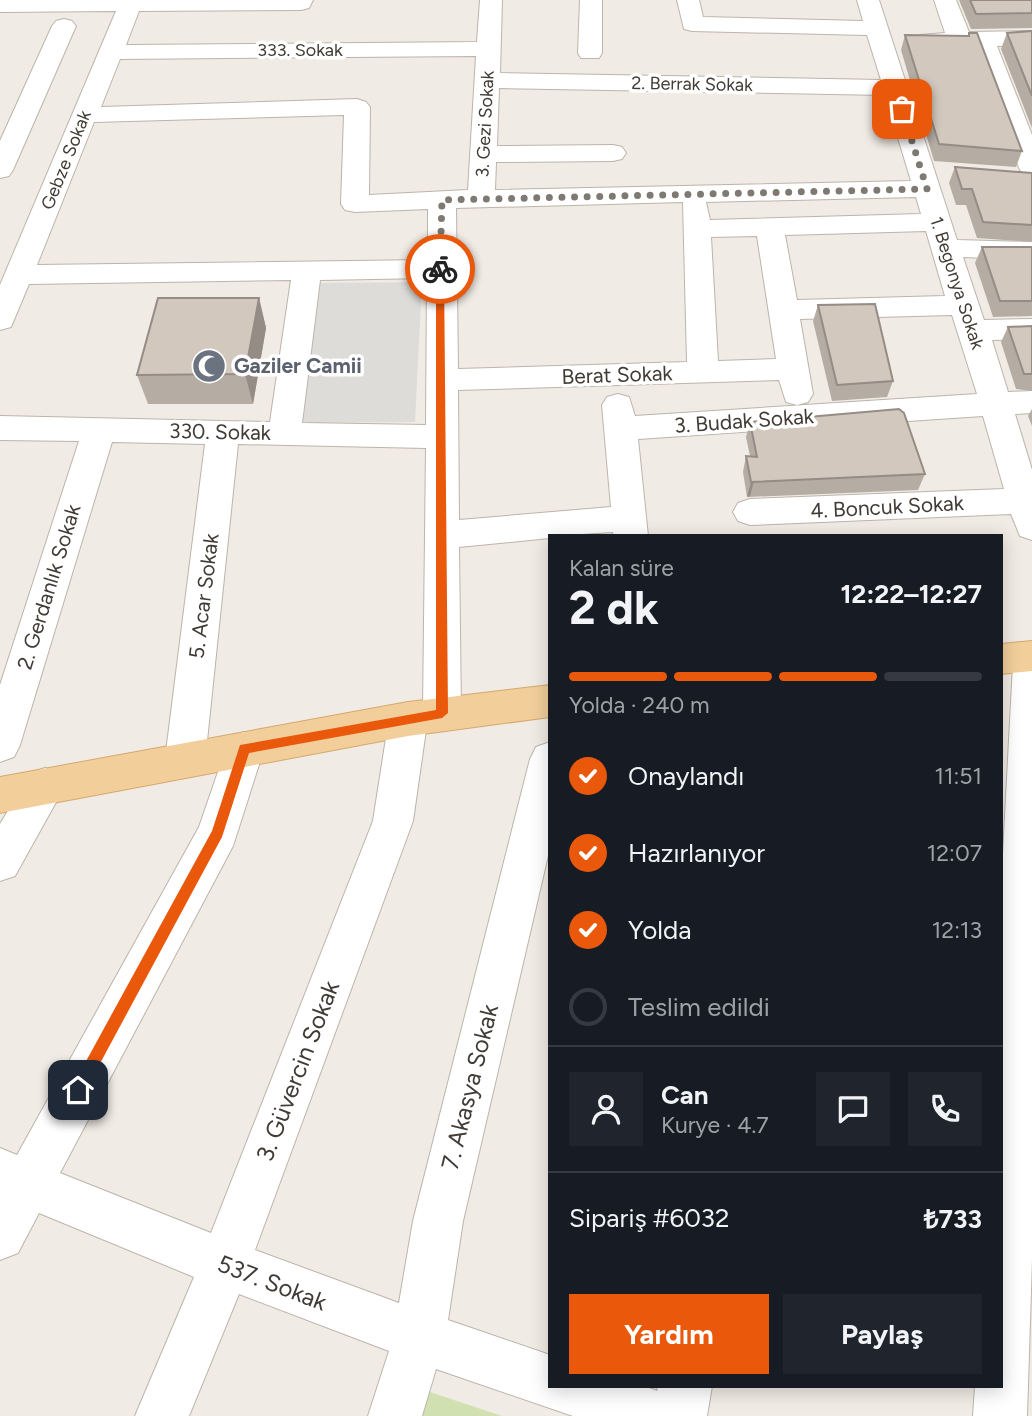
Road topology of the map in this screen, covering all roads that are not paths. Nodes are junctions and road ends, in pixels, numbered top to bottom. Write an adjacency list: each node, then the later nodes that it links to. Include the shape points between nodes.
1 (302, 0): 8 (street)
2 (491, 0): 14 (street, 3. Gezi Sokak)
3 (591, 0): 16 (street)
4 (688, 0): 11 (street, via 692,24)
5 (868, 0): 11 (street, 1. Begonya Sokak)
6 (945, 0): 13 (street)
7 (0, 5): 8 (street)
8 (129, 8): 9 (street); 15 (street, Gebze Sokak)
9 (64, 26): 10 (street); 23 (street)
10 (38, 28)
11 (879, 35): 13 (street); 18 (street, 1. Begonya Sokak)
12 (1032, 38): 13 (street)
13 (971, 39): 22 (street)
14 (489, 49): 15 (street, 333. Sokak); 17 (street, 3. Gezi Sokak)
15 (110, 52): 19 (street, Gebze Sokak)
16 (590, 53)
17 (488, 80): 18 (street, 2. Berrak Sokak); 21 (street, 3. Gezi Sokak)
18 (895, 88): 24 (street, 1. Begonya Sokak)
19 (85, 115): 29 (street, via 357,107 355,204); 36 (street, Gebze Sokak)
20 (613, 153): 21 (street)
21 (484, 155): 28 (street, 3. Gezi Sokak)
22 (1032, 168)
23 (0, 170)
24 (932, 177): 27 (street); 32 (street, 1. Begonya Sokak)
25 (1004, 177): 26 (street)
26 (1032, 179)
27 (694, 192): 28 (street); 31 (street)
28 (481, 198): 29 (street, 3. Gezi Sokak)
29 (442, 200): 34 (street)
30 (770, 227): 31 (street); 32 (street); 37 (street)
31 (696, 229): 42 (street)
32 (941, 235): 33 (street); 38 (street, 1. Begonya Sokak)
33 (1032, 251)
34 (440, 269): 35 (street); 44 (street)
35 (307, 271): 36 (street); 52 (street)
36 (19, 275): 39 (street, Gebze Sokak)
37 (783, 310): 38 (street); 41 (street)
38 (968, 318): 40 (street); 46 (street, 1. Begonya Sokak)
39 (0, 320)
40 (1032, 330)
41 (793, 369): 42 (street, Berat Sokak); 47 (street)
42 (703, 372): 43 (street, Berat Sokak)
43 (616, 375): 44 (street, Berat Sokak); 49 (street)
44 (441, 380): 53 (street)
45 (1032, 402): 46 (street, 3. Budak Sokak)
46 (994, 405): 47 (street, 3. Budak Sokak); 54 (street, 1. Begonya Sokak)
47 (800, 418): 49 (street, 3. Budak Sokak)
48 (0, 428): 50 (street, 330. Sokak)
49 (620, 429): 56 (street)
50 (99, 430): 51 (street, 330. Sokak); 63 (street, 2. Gerdanlık Sokak)
51 (223, 432): 52 (street, 330. Sokak); 65 (street, 5. Acar Sokak)
52 (284, 434): 53 (street, 330. Sokak)
53 (441, 437): 57 (street)
54 (1029, 509): 55 (street, 4. Boncuk Sokak)
55 (750, 512)
56 (630, 527): 57 (street)
57 (441, 535): 62 (street)
58 (1032, 656): 59 (main road)
59 (1003, 659)
60 (1032, 664): 74 (street)
61 (548, 701): 62 (main road)
62 (425, 716): 64 (main road); 72 (street, 3. Güvercin Sokak, via 393,821)
63 (0, 745)
64 (244, 749): 65 (main road); 70 (street, via 218,833)
65 (185, 760): 67 (main road)
66 (548, 767): 73 (street, 7. Akasya Sokak, via 438,1221)
67 (45, 786): 68 (main road); 69 (street)
68 (0, 795)
69 (0, 862)
70 (13, 1178): 71 (street); 72 (street, 537. Sokak)
71 (0, 1235)
72 (224, 1266): 73 (street, 537. Sokak); 79 (street, 3. Güvercin Sokak)
73 (419, 1338): 75 (street, 537. Sokak); 80 (street, 7. Akasya Sokak)
74 (1003, 1346)
75 (548, 1381)
76 (569, 1388): 81 (street)
77 (685, 1388): 82 (street)
78 (1001, 1388): 83 (street)
79 (162, 1416)
80 (395, 1416)
81 (653, 1416)
82 (680, 1416)
83 (1000, 1416)

